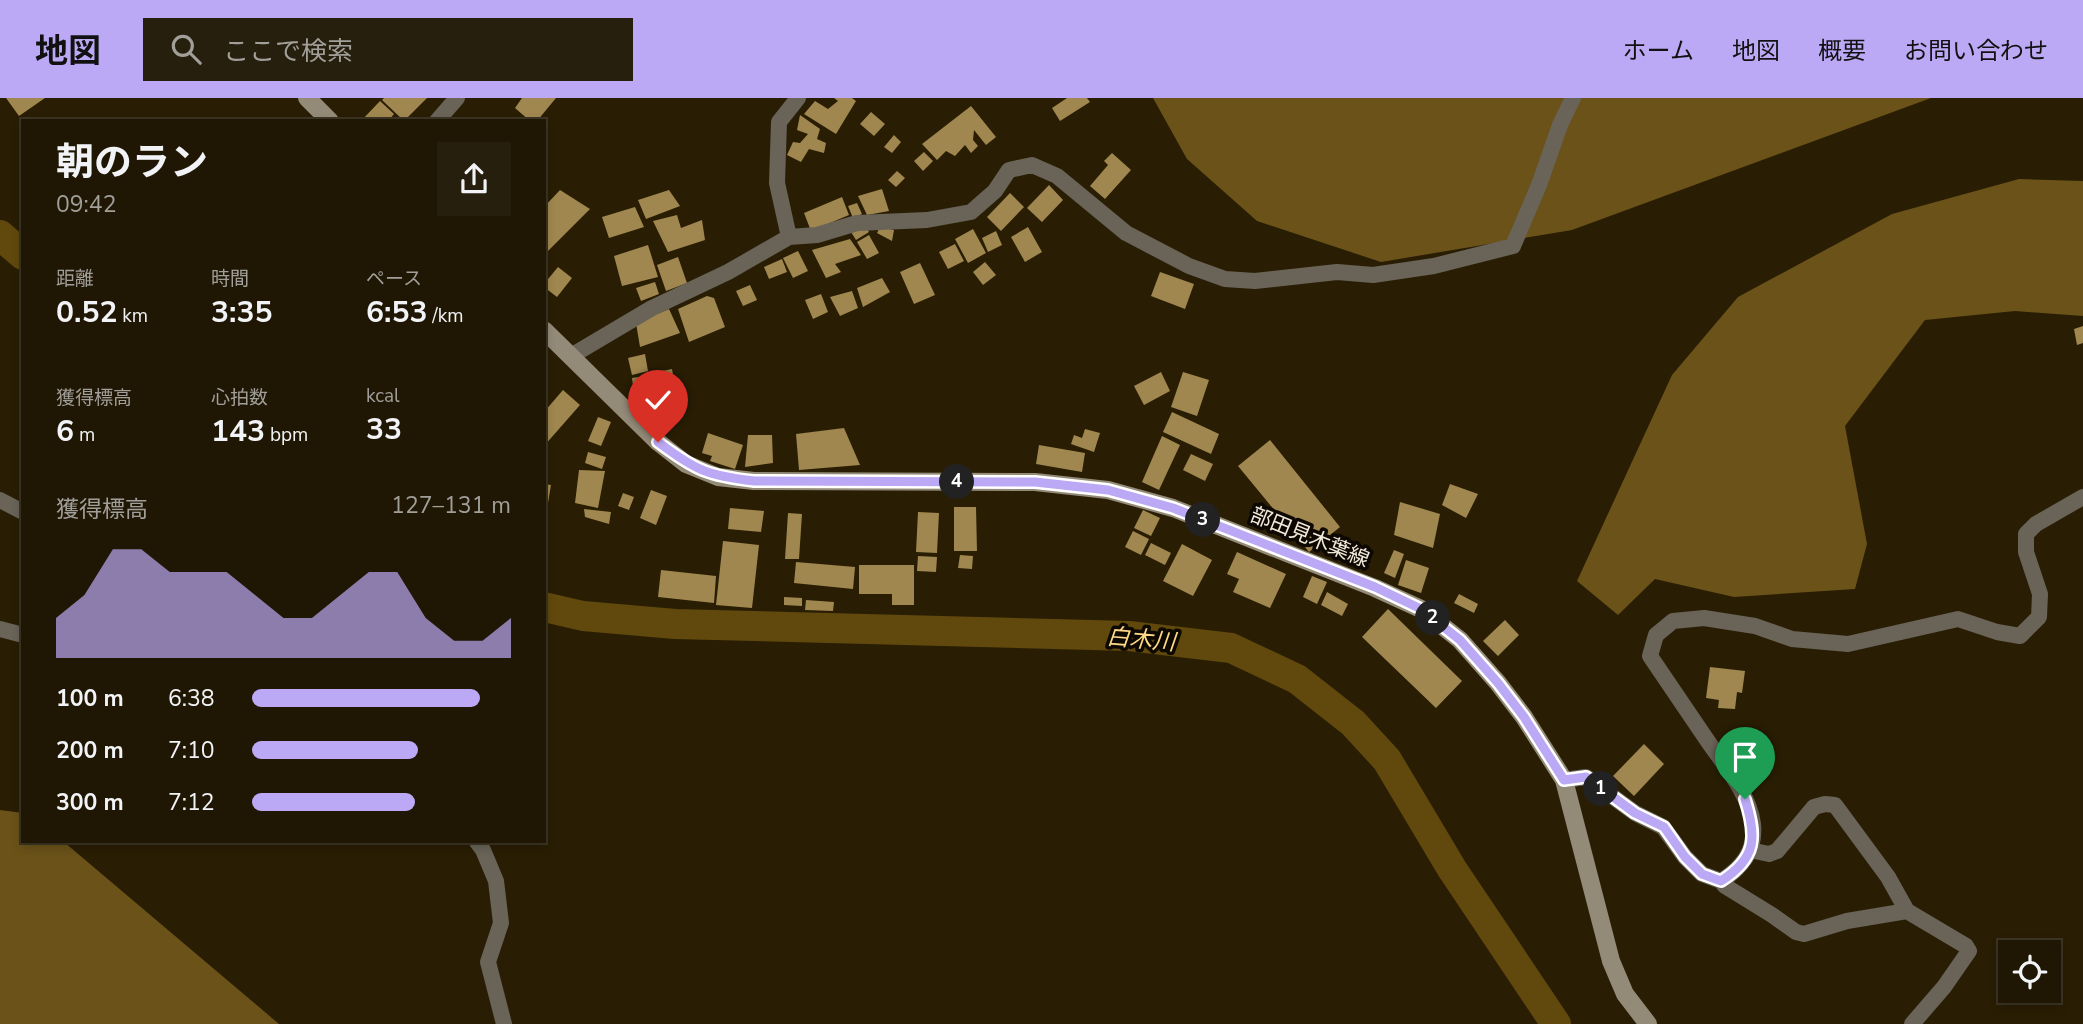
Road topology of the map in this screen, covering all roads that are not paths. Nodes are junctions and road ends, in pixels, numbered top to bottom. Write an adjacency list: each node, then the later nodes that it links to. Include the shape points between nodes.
1 (307, 98): 5 (main road)
2 (457, 98): 6 (street)
3 (798, 98): 7 (street, via 779,122 777,183)
4 (1573, 98): 7 (street, via 1513,246 1434,266 1373,275 1337,272 1255,281 1225,279 1126,233 1057,176 1032,165 1009,170 995,191 971,212 927,220 857,223 817,236)
5 (328, 119)
6 (439, 119)
7 (789, 237): 9 (street)
8 (546, 332): 9 (main road, 部田見木葉線)
9 (571, 356): 15 (main road, 部田見木葉線, via 658,442 687,464 718,477 1035,482 1108,490 1173,508 1375,587 1421,609 1460,640 1524,717)
10 (2083, 497): 17 (street, via 2026,534 2026,552 2040,594 2039,617 2020,636 1958,619 1848,644 1792,639 1755,626 1704,618 1673,621 1656,635 1650,656 1745,799 1753,825)
11 (0, 500): 12 (street)
12 (21, 511)
13 (0, 629): 14 (street)
14 (21, 634)
15 (1564, 780): 18 (street, via 1586,777 1635,813 1664,827 1702,874); 21 (main road, 部田見木葉線, via 1611,961 1625,994)
16 (478, 843): 20 (street, via 496,881 501,923 488,962)
17 (1751, 850): 18 (street, via 1738,870); 19 (street, via 1777,851 1814,807 1835,805)
18 (1721, 881): 19 (street, via 1804,934)
19 (1907, 911): 22 (street, via 1969,951)
20 (504, 1024)
21 (1648, 1024)
22 (1912, 1024)

